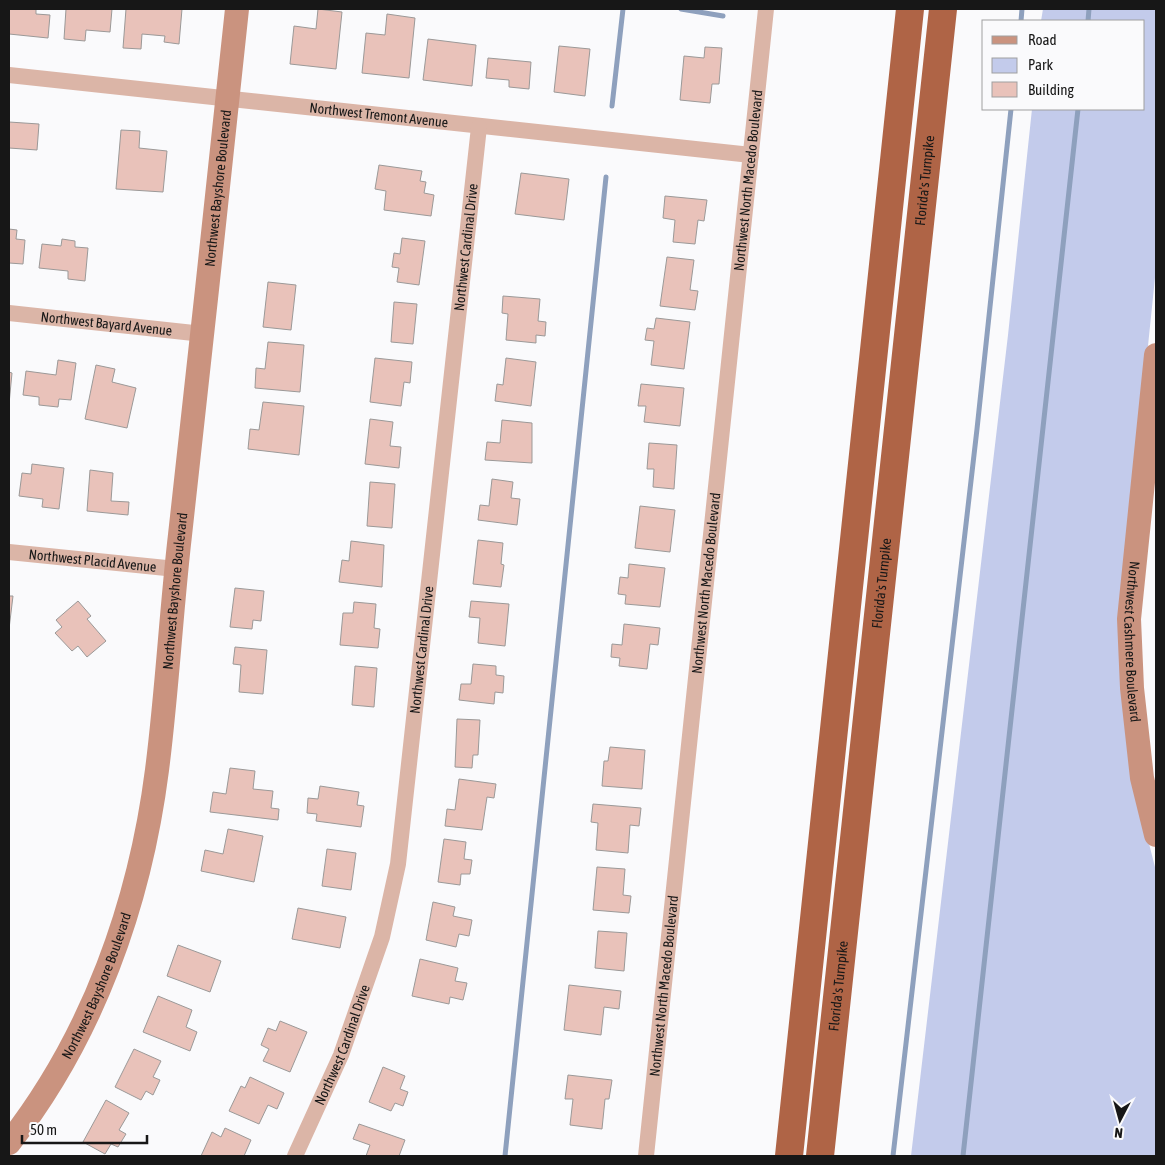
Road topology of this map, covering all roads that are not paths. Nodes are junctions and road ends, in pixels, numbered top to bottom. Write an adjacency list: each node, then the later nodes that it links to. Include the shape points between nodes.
1 (237, 9): 6 (main road, Northwest Bayshore Boulevard)
2 (766, 9): 8 (street, Northwest North Macedo Boulevard)
3 (910, 9): 18 (highway)
4 (943, 9): 19 (highway, Florida's Turnpike)
5 (9, 75): 6 (street, Northwest Tremont Avenue)
6 (227, 98): 7 (street, Northwest Tremont Avenue); 10 (main road, Northwest Bayshore Boulevard)
7 (480, 127): 8 (street, Northwest Tremont Avenue); 16 (street, Northwest Cardinal Drive, via 398,864 382,937 341,1055)
8 (751, 155): 17 (street, Northwest North Macedo Boulevard)
9 (9, 313): 10 (street, Northwest Bayard Avenue)
10 (203, 334): 13 (main road, Northwest Bayshore Boulevard)
11 (1156, 355): 14 (main road, Northwest Cashmere Boulevard, via 1129,619 1132,688 1142,778)
12 (9, 552): 13 (street, Northwest Placid Avenue)
13 (176, 569): 15 (main road, Northwest Bayshore Boulevard, via 156,771 140,866 126,918 98,991 63,1062)
14 (1156, 836)
15 (9, 1143)
16 (295, 1156)
17 (646, 1156)
18 (789, 1156)
19 (820, 1156)

